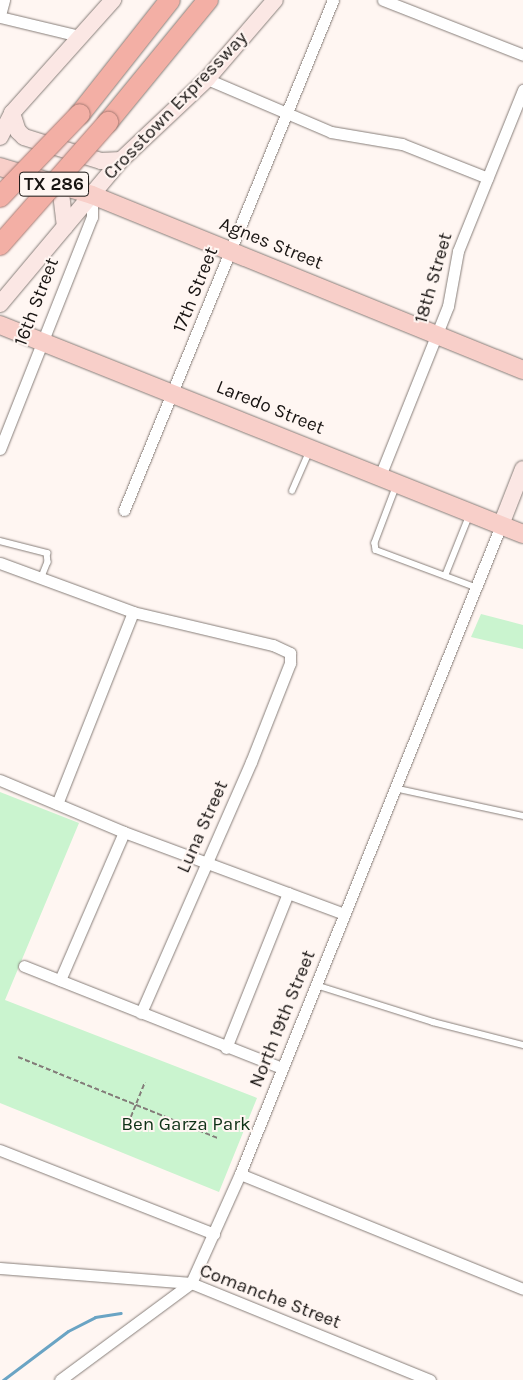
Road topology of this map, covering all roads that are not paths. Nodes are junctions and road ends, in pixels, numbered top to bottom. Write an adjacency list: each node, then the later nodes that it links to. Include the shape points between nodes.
1 (4, 0): 8 (street)
2 (113, 0): 9 (main road)
3 (170, 0): 21 (highway, TX 286, bridge, via 80,114)
4 (208, 0): 23 (highway, Crosstown Expressway / TX 286, bridge, via 108,122)
5 (274, 0): 11 (main road, Crosstown Expressway)
6 (333, 0): 14 (street, 17th Street)
7 (383, 0): 10 (street)
8 (0, 16): 9 (street)
9 (79, 36): 13 (main road)
10 (523, 55)
11 (206, 79): 14 (street); 16 (main road, Crosstown Expressway)
12 (523, 90): 18 (street, 18th Street)
13 (12, 113): 15 (main road); 16 (main road, via 18,131 24,137 101,161)
14 (287, 114): 18 (street, via 331,132 402,144); 24 (street, 17th Street)
15 (0, 136)
16 (121, 160): 20 (main road, Crosstown Expressway)
17 (0, 167): 19 (main road, Agnes Street)
18 (488, 178): 27 (street, 18th Street, via 458,251 452,294)
19 (60, 185): 20 (main road, Agnes Street); 22 (main road)
20 (92, 195): 22 (main road, Crosstown Expressway); 24 (main road, Agnes Street); 28 (street, 16th Street, via 92,217)
21 (0, 197)
22 (65, 227): 25 (main road, Crosstown Expressway)
23 (0, 245)
24 (231, 251): 27 (main road, Agnes Street); 30 (street, 17th Street)
25 (0, 304)
26 (0, 325): 28 (main road, Laredo Street)
27 (436, 334): 29 (main road, Agnes Street); 34 (street, 18th Street)
28 (43, 340): 30 (main road, Laredo Street); 32 (street, 16th Street)
29 (523, 370)
30 (173, 392): 31 (main road, Laredo Street); 37 (street, 17th Street)
31 (311, 448): 34 (main road, Laredo Street); 36 (lane)
32 (0, 449)
33 (523, 469): 39 (main road)
34 (380, 476): 35 (main road, Laredo Street)
35 (398, 483): 38 (main road, Laredo Street); 43 (lane, via 376,548)
36 (292, 491)
37 (124, 510)
38 (471, 512): 39 (main road, Laredo Street); 43 (lane)
39 (501, 524): 40 (main road, Laredo Street); 45 (street, North 19th Street)
40 (523, 534)
41 (0, 541): 44 (lane, via 46,553 48,562)
42 (0, 563): 44 (street)
43 (445, 576): 45 (lane)
44 (41, 579): 46 (street)
45 (475, 587): 48 (street, North 19th Street)
46 (133, 612): 49 (street); 52 (street, Luna Street, via 272,645 290,653 290,663)
47 (0, 780): 49 (street)
48 (394, 788): 50 (lane); 54 (street, North 19th Street)
49 (57, 804): 51 (street)
50 (523, 816)
51 (124, 832): 52 (street); 56 (street)
52 (207, 863): 53 (street); 58 (street, Luna Street)
53 (288, 893): 54 (street); 60 (street)
54 (344, 914): 57 (street, North 19th Street)
55 (24, 966): 56 (street)
56 (60, 980): 58 (street)
57 (315, 984): 59 (lane, via 433,1022); 61 (street, North 19th Street)
58 (141, 1013): 60 (street)
59 (523, 1045)
60 (226, 1048): 61 (street)
61 (282, 1068): 63 (street, North 19th Street)
62 (0, 1150): 64 (street)
63 (240, 1174): 64 (street, North 19th Street); 67 (street)
64 (214, 1234): 66 (street, North 19th Street)
65 (0, 1268): 66 (street, Comanche Street)
66 (191, 1283): 68 (street, North 19th Street); 69 (street, Comanche Street)
67 (523, 1289)
68 (60, 1380)
69 (430, 1380)

